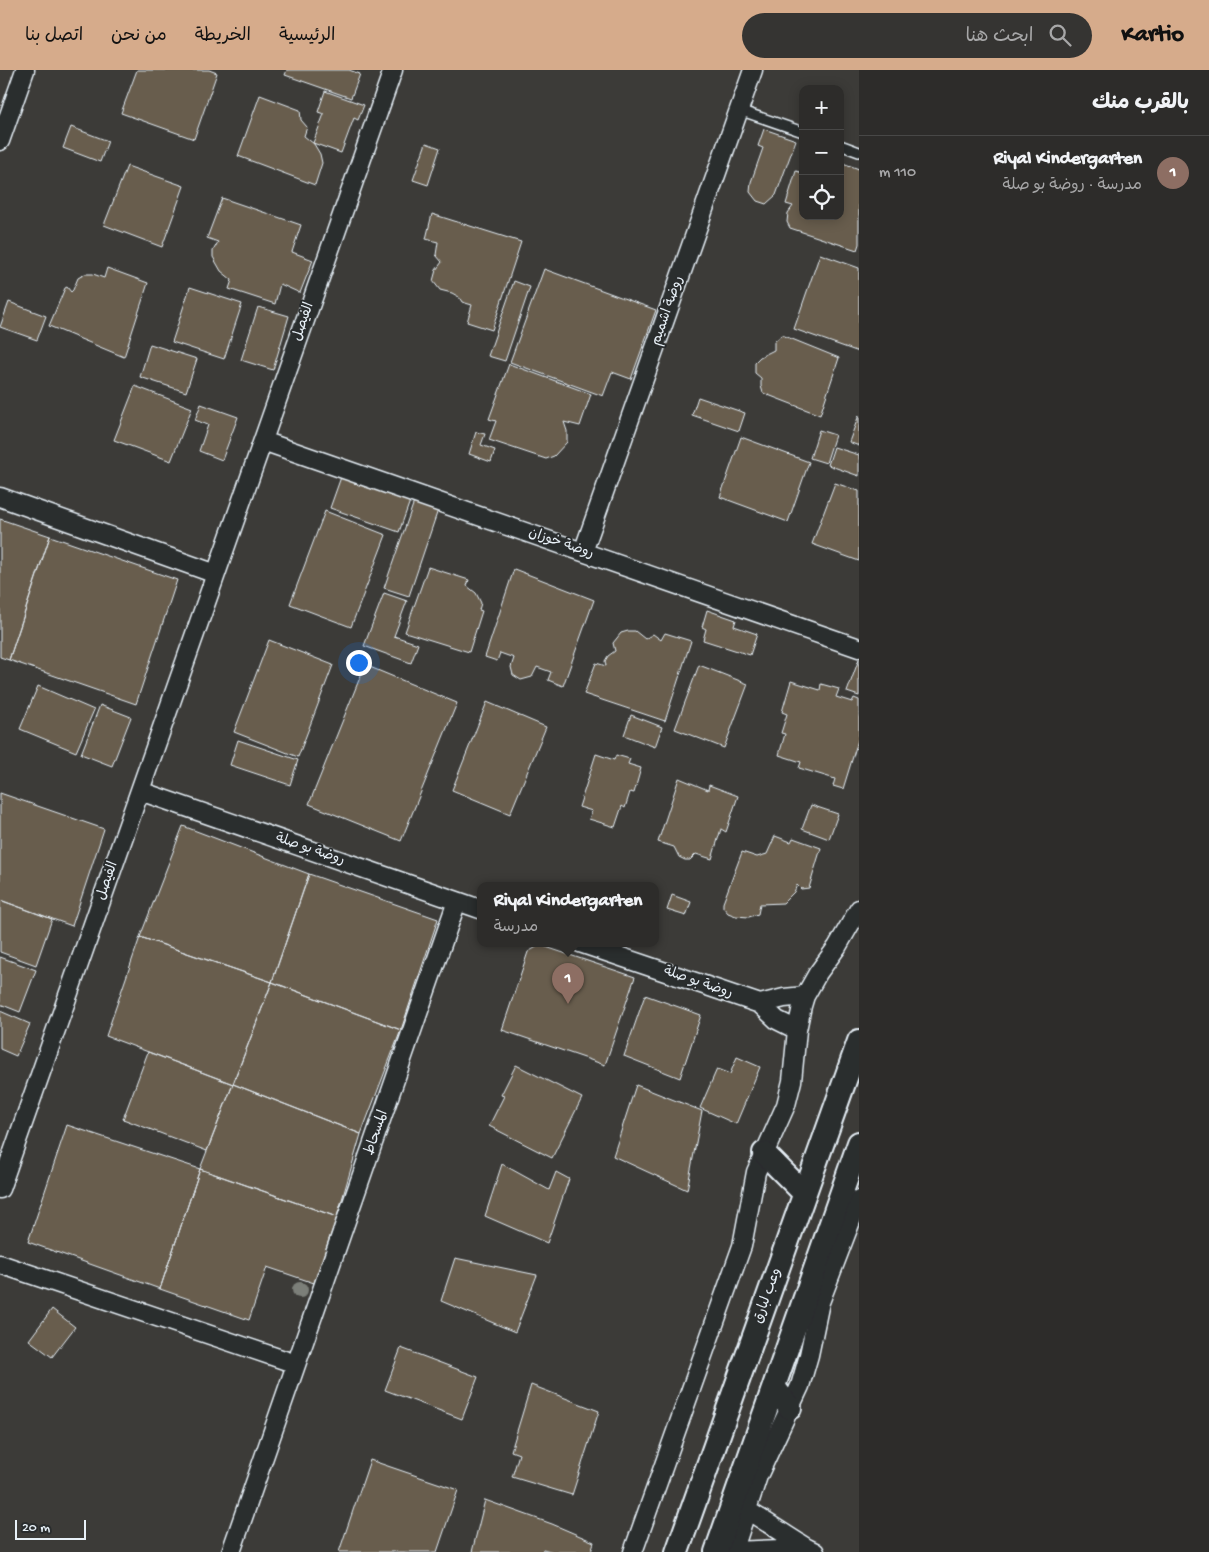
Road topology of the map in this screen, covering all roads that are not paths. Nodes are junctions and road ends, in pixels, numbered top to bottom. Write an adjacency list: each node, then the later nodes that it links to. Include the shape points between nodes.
1 (25, 70): 6 (street)
2 (393, 70): 9 (street, الفيصل)
3 (753, 70): 4 (street, روضة اشميم)
4 (739, 110): 5 (lane); 11 (street, روضة اشميم)
5 (799, 131)
6 (0, 141)
7 (844, 146): 8 (lane)
8 (859, 152)
9 (263, 441): 11 (street, روضة خوزان); 12 (street, الفيصل)
10 (0, 497): 12 (street)
11 (583, 552): 13 (street, روضة خوزان)
12 (216, 574): 14 (street, الفيصل)
13 (859, 648)
14 (140, 791): 15 (street, روضة بو صلة); 26 (street, الفيصل)
15 (457, 901): 16 (street, روضة بو صلة); 30 (street, المسحاط)
16 (477, 908)
17 (859, 909): 19 (street)
18 (592, 947): 20 (street, روضة بو صلة)
19 (806, 996): 20 (street); 21 (street)
20 (760, 1004): 21 (street, via 776,1020)
21 (796, 1030): 24 (street, via 792,1081 786,1105)
22 (859, 1041): 27 (street, وعب لبارق)
23 (859, 1143): 28 (street)
24 (764, 1153): 27 (street); 36 (street, via 754,1181 742,1246)
25 (859, 1178): 28 (street)
26 (0, 1189)
27 (804, 1193): 37 (street, وعب لبارق)
28 (849, 1200): 31 (street); 32 (street, via 820,1302 806,1370)
29 (0, 1264): 30 (street)
30 (296, 1364): 35 (street, المسحاط)
31 (774, 1387): 32 (street); 38 (street)
32 (790, 1408): 33 (street, via 758,1476)
33 (747, 1510): 34 (street); 38 (street)
34 (811, 1550): 38 (street)
35 (231, 1552)
36 (634, 1552)
37 (677, 1552)
38 (728, 1552)

